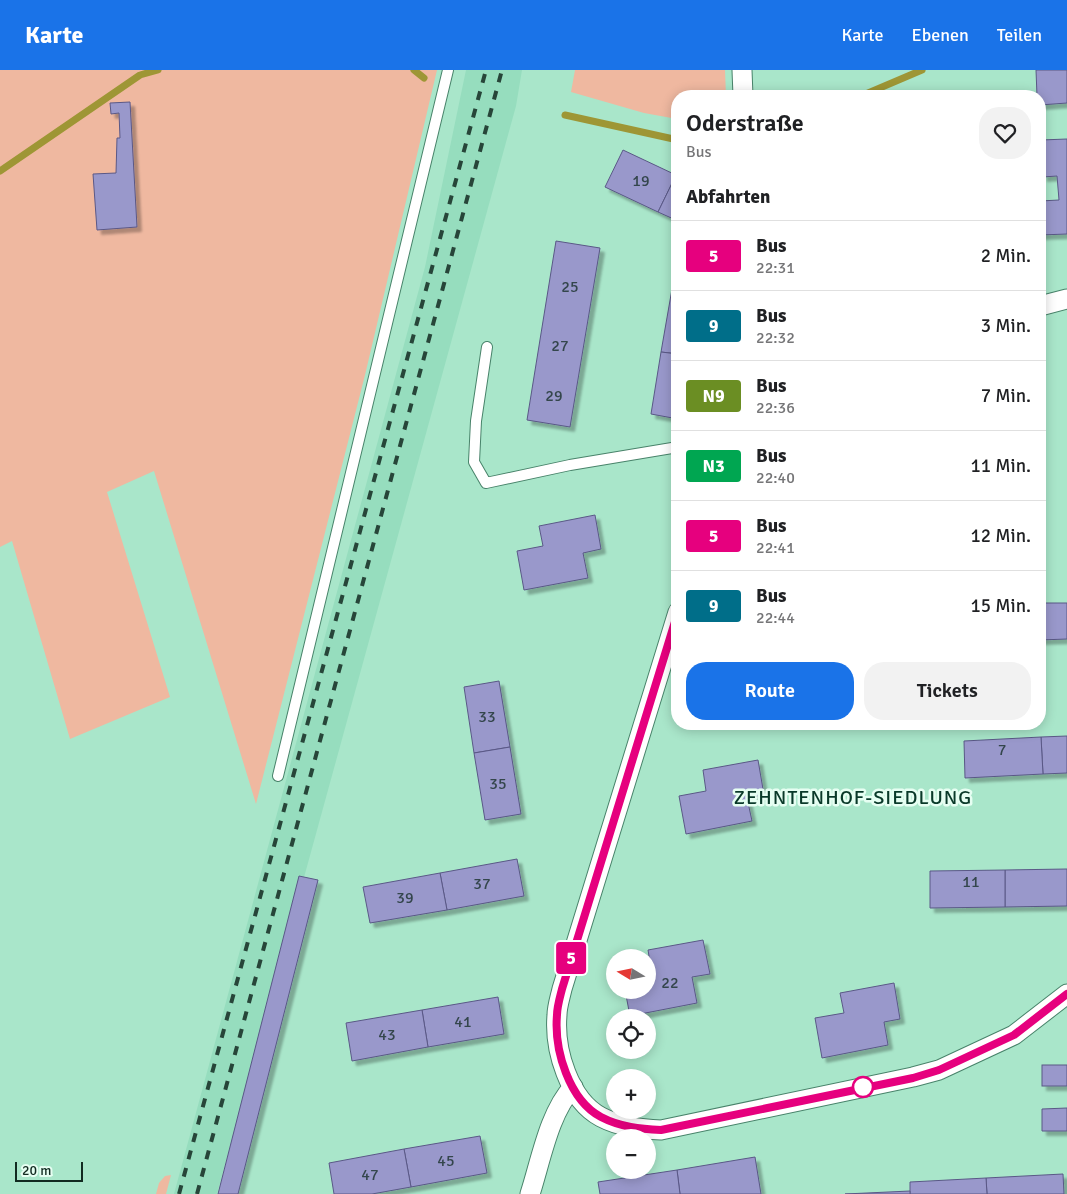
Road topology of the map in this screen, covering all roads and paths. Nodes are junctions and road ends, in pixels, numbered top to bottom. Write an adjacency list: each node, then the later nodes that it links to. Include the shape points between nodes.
1 (448, 70): 9 (lane)
2 (742, 70): 3 (street)
3 (743, 90)
4 (1067, 299): 5 (street)
5 (1046, 304)
6 (487, 347): 7 (lane, via 476,421 474,462 486,483)
7 (671, 448)
8 (671, 635): 11 (street, via 556,1016 558,1046)
9 (278, 776)
10 (1067, 994): 11 (street, via 1014,1035 939,1070 661,1130 632,1128 602,1118 587,1107)
11 (573, 1087): 12 (street, via 556,1110)
12 (530, 1194)

